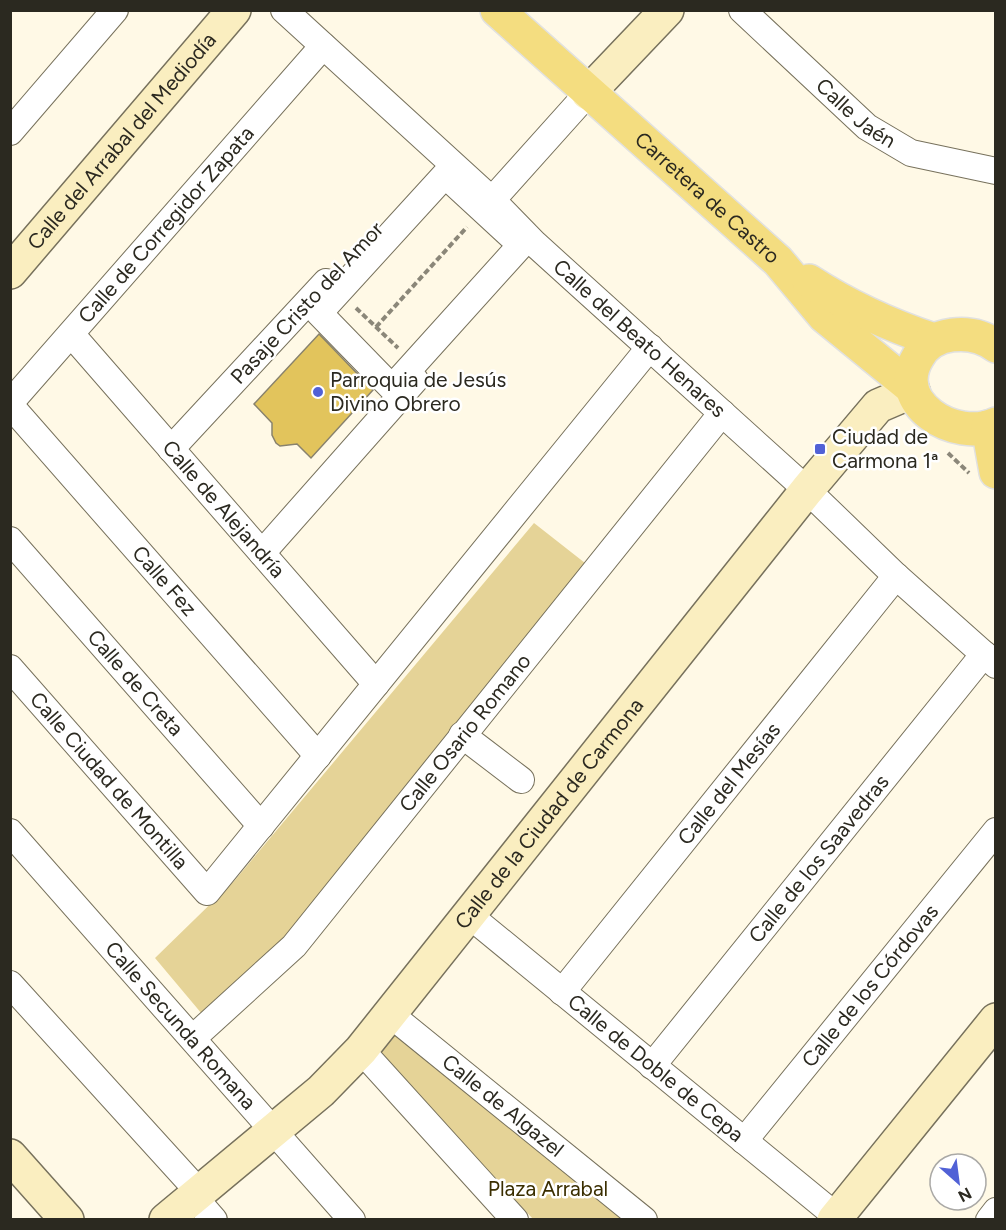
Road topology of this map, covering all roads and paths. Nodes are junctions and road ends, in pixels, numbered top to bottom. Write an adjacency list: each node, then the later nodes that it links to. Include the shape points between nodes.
1 (115, 10): 11 (street)
2 (234, 10): 17 (street, Calle del Arrabal del Mediodía)
3 (284, 10): 8 (street, Calle del Beato Henares)
4 (497, 10): 9 (main road, Carretera de Castro)
5 (523, 10): 9 (street)
6 (668, 10): 10 (street)
7 (742, 10): 13 (street, Calle Jaén, via 867,127 911,153)
8 (323, 46): 12 (street, Calle del Beato Henares); 20 (street, Calle de Corregidor Zapata)
9 (542, 51): 10 (main road, Carretera de Castro)
10 (588, 93): 14 (street); 16 (main road, Carretera de Castro)
11 (10, 132)
12 (442, 157): 14 (street, Calle del Beato Henares); 29 (street, Pasaje Cristo del Amor)
13 (996, 171)
14 (488, 205): 15 (street, Calle del Beato Henares); 18 (street, via 446,175); 19 (path); 24 (street, via 521,245)
15 (535, 244): 23 (street, Calle del Beato Henares); 33 (street)
16 (778, 261): 21 (main road, via 836,299 885,323); 25 (main road, Carretera de Castro, via 824,316)
17 (10, 272)
18 (339, 291): 19 (path); 24 (street, via 319,313 382,379 392,388)
19 (376, 327): 24 (path)
20 (72, 335): 26 (street, Calle de Corregidor Zapata); 29 (street, Calle de Alejandría)
21 (934, 340): 22 (main road, via 961,334 979,336); 25 (main road, via 913,364)
22 (996, 346)
23 (650, 347): 27 (street, Calle del Beato Henares); 37 (street)
24 (414, 364)
25 (913, 390): 28 (main road, Carretera de Castro, via 920,404 947,425 960,429); 31 (street, Calle de la Ciudad de Carmona, via 878,406)
26 (10, 404): 39 (street, Calle Fez)
27 (722, 413): 31 (street, Calle del Beato Henares); 38 (street, Calle Osario Romano)
28 (992, 425): 30 (main road)
29 (171, 449): 33 (street, Calle de Alejandría)
30 (996, 472)
31 (807, 490): 34 (street, Calle del Beato Henares); 44 (street, Calle de la Ciudad de Carmona)
32 (10, 540): 41 (street, Calle de Creta)
33 (262, 553): 37 (street, Calle de Alejandría)
34 (896, 576): 35 (street, Calle del Beato Henares); 46 (street, Calle del Mesías)
35 (990, 660): 51 (street, Calle de los Saavedras)
36 (10, 668): 41 (street, Calle Ciudad de Montilla, via 207,892)
37 (376, 684): 39 (street)
38 (462, 735): 40 (street); 49 (street, Calle Osario Romano, via 294,946)
39 (318, 756): 41 (street)
40 (521, 780)
41 (261, 826)
42 (996, 831): 53 (street, Calle de los Córdovas)
43 (10, 832): 49 (street, Calle Secunda Romana)
44 (470, 916): 46 (street, Calle de Doble de Cepa); 47 (street, Calle de la Ciudad de Carmona)
45 (10, 984): 55 (street)
46 (562, 992): 51 (street, Calle de Doble de Cepa)
47 (391, 1015): 50 (street, Calle de la Ciudad de Carmona); 62 (street, Calle de Algazel)
48 (996, 1020): 57 (street)
49 (193, 1038): 52 (street, Calle Secunda Romana)
50 (361, 1050): 52 (street, Calle de la Ciudad de Carmona); 61 (street)
51 (652, 1066): 53 (street, Calle de Doble de Cepa)
52 (273, 1132): 55 (street, Calle de la Ciudad de Carmona); 60 (street, Calle Secunda Romana)
53 (744, 1141): 57 (street, Calle de Doble de Cepa)
54 (10, 1156): 58 (street)
55 (202, 1203): 59 (street, Calle de la Ciudad de Carmona)
56 (996, 1211): 63 (street)
57 (837, 1218)
58 (67, 1220)
59 (166, 1220)
60 (352, 1220)
61 (515, 1220)
62 (644, 1220)
63 (988, 1220)

